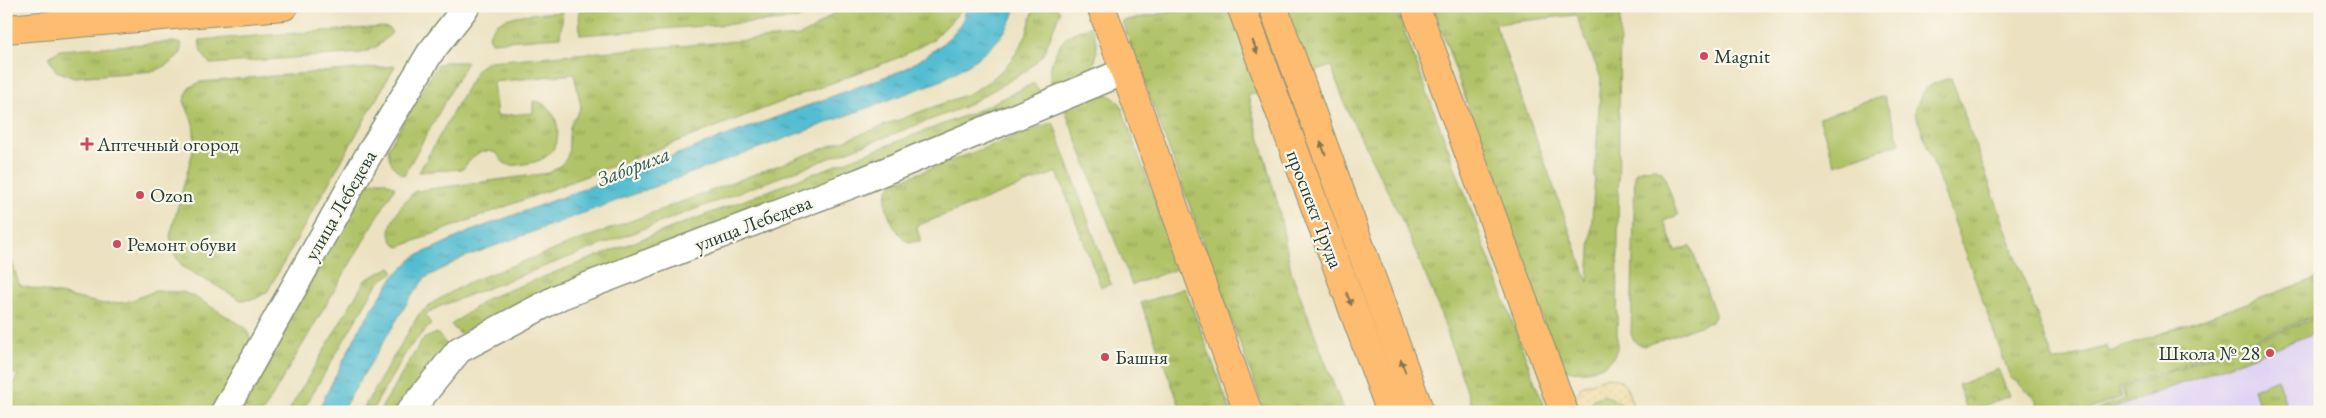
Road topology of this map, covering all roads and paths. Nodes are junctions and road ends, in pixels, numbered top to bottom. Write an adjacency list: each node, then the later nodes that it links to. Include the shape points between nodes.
1 (284, 6): 7 (main road)
2 (467, 6): 9 (street, улица Лебедева, via 430,53 365,161)
3 (1101, 6): 8 (main road)
4 (1240, 6): 12 (main road, проспект Труда, one-way to 12)
5 (1273, 6): 13 (main road, проспект Труда, one-way to 5)
6 (1415, 6): 14 (main road)
7 (6, 30)
8 (1123, 72): 10 (street, улица Лебедева, via 859,182 561,296 459,350); 11 (main road)
9 (224, 412)
10 (409, 412)
11 (1248, 412)
12 (1391, 412)
13 (1420, 412)
14 (1564, 412)

